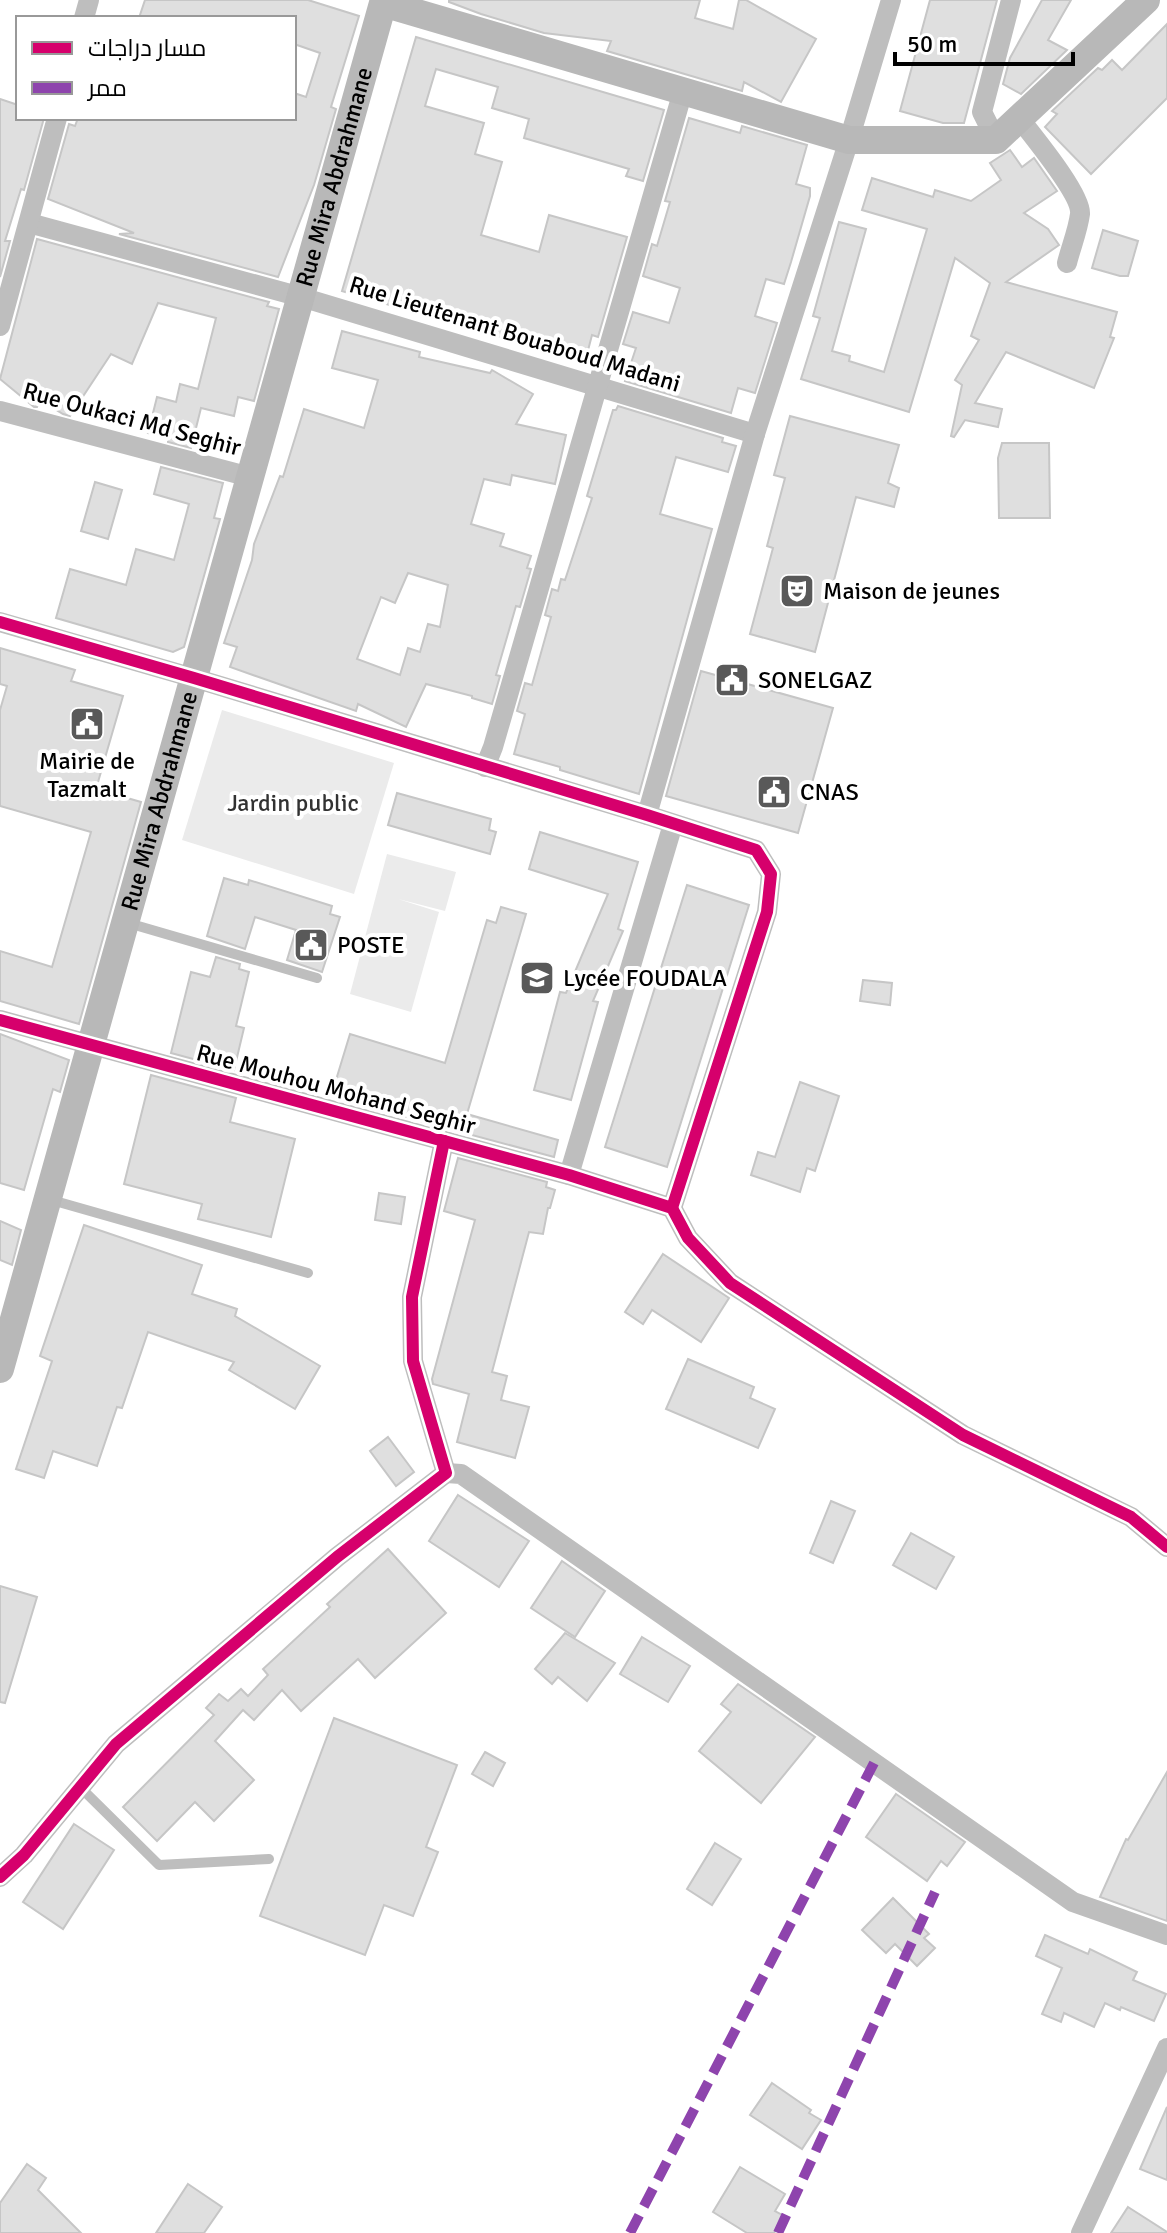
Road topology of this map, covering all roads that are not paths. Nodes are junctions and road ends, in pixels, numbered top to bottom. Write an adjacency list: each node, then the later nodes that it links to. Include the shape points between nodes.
1 (891, 0): 8 (street)
2 (1011, 0): 9 (street, via 982,112)
3 (1146, 0): 6 (main road)
4 (378, 1): 5 (main road); 12 (main road, Rue Mira Abdrahmane)
5 (683, 91): 8 (main road); 14 (street)
6 (1019, 118): 9 (main road); 11 (street, via 1081,211)
7 (56, 120): 10 (street)
8 (849, 140): 9 (main road); 16 (street)
9 (996, 140)
10 (29, 223): 12 (street, Rue Lieutenant Bouaboud Madani); 13 (street)
11 (1067, 263)
12 (301, 297): 14 (street, Rue Lieutenant Bouaboud Madani); 17 (main road, Rue Mira Abdrahmane)
13 (0, 326)
14 (597, 386): 16 (street, Rue Lieutenant Bouaboud Madani); 20 (street)
15 (0, 411): 17 (street, Rue Oukaci Md Seghir)
16 (755, 434): 21 (street)
17 (250, 477): 19 (main road, Rue Mira Abdrahmane)
18 (0, 622): 19 (street)
19 (194, 678): 20 (street); 23 (main road, Rue Mira Abdrahmane)
20 (485, 767): 21 (street)
21 (647, 815): 22 (street)
22 (673, 824): 28 (street); 30 (street, via 756,850 771,874 767,912)
23 (126, 922): 24 (lane); 26 (main road, Rue Mira Abdrahmane)
24 (317, 978)
25 (0, 1020): 26 (street, Rue Mouhou Mohand Seghir)
26 (91, 1045): 27 (street, Rue Mouhou Mohand Seghir); 29 (main road, Rue Mira Abdrahmane)
27 (444, 1141): 28 (street, Rue Mouhou Mohand Seghir); 33 (street, via 412,1297 413,1361)
28 (569, 1175): 30 (street, Rue Mouhou Mohand Seghir)
29 (48, 1198): 31 (lane); 32 (main road, Rue Mira Abdrahmane)
30 (672, 1208): 34 (street, via 688,1238 730,1283 963,1435 1131,1517)
31 (308, 1273)
32 (0, 1369)
33 (446, 1473): 35 (street, via 337,1557 116,1744); 38 (street, via 461,1474 1073,1902)
34 (1167, 1547)
35 (81, 1788): 36 (lane, via 159,1865); 37 (street)
36 (269, 1859)
37 (0, 1877)
38 (1167, 1935)
39 (1167, 2048): 40 (street)
40 (1081, 2233)

